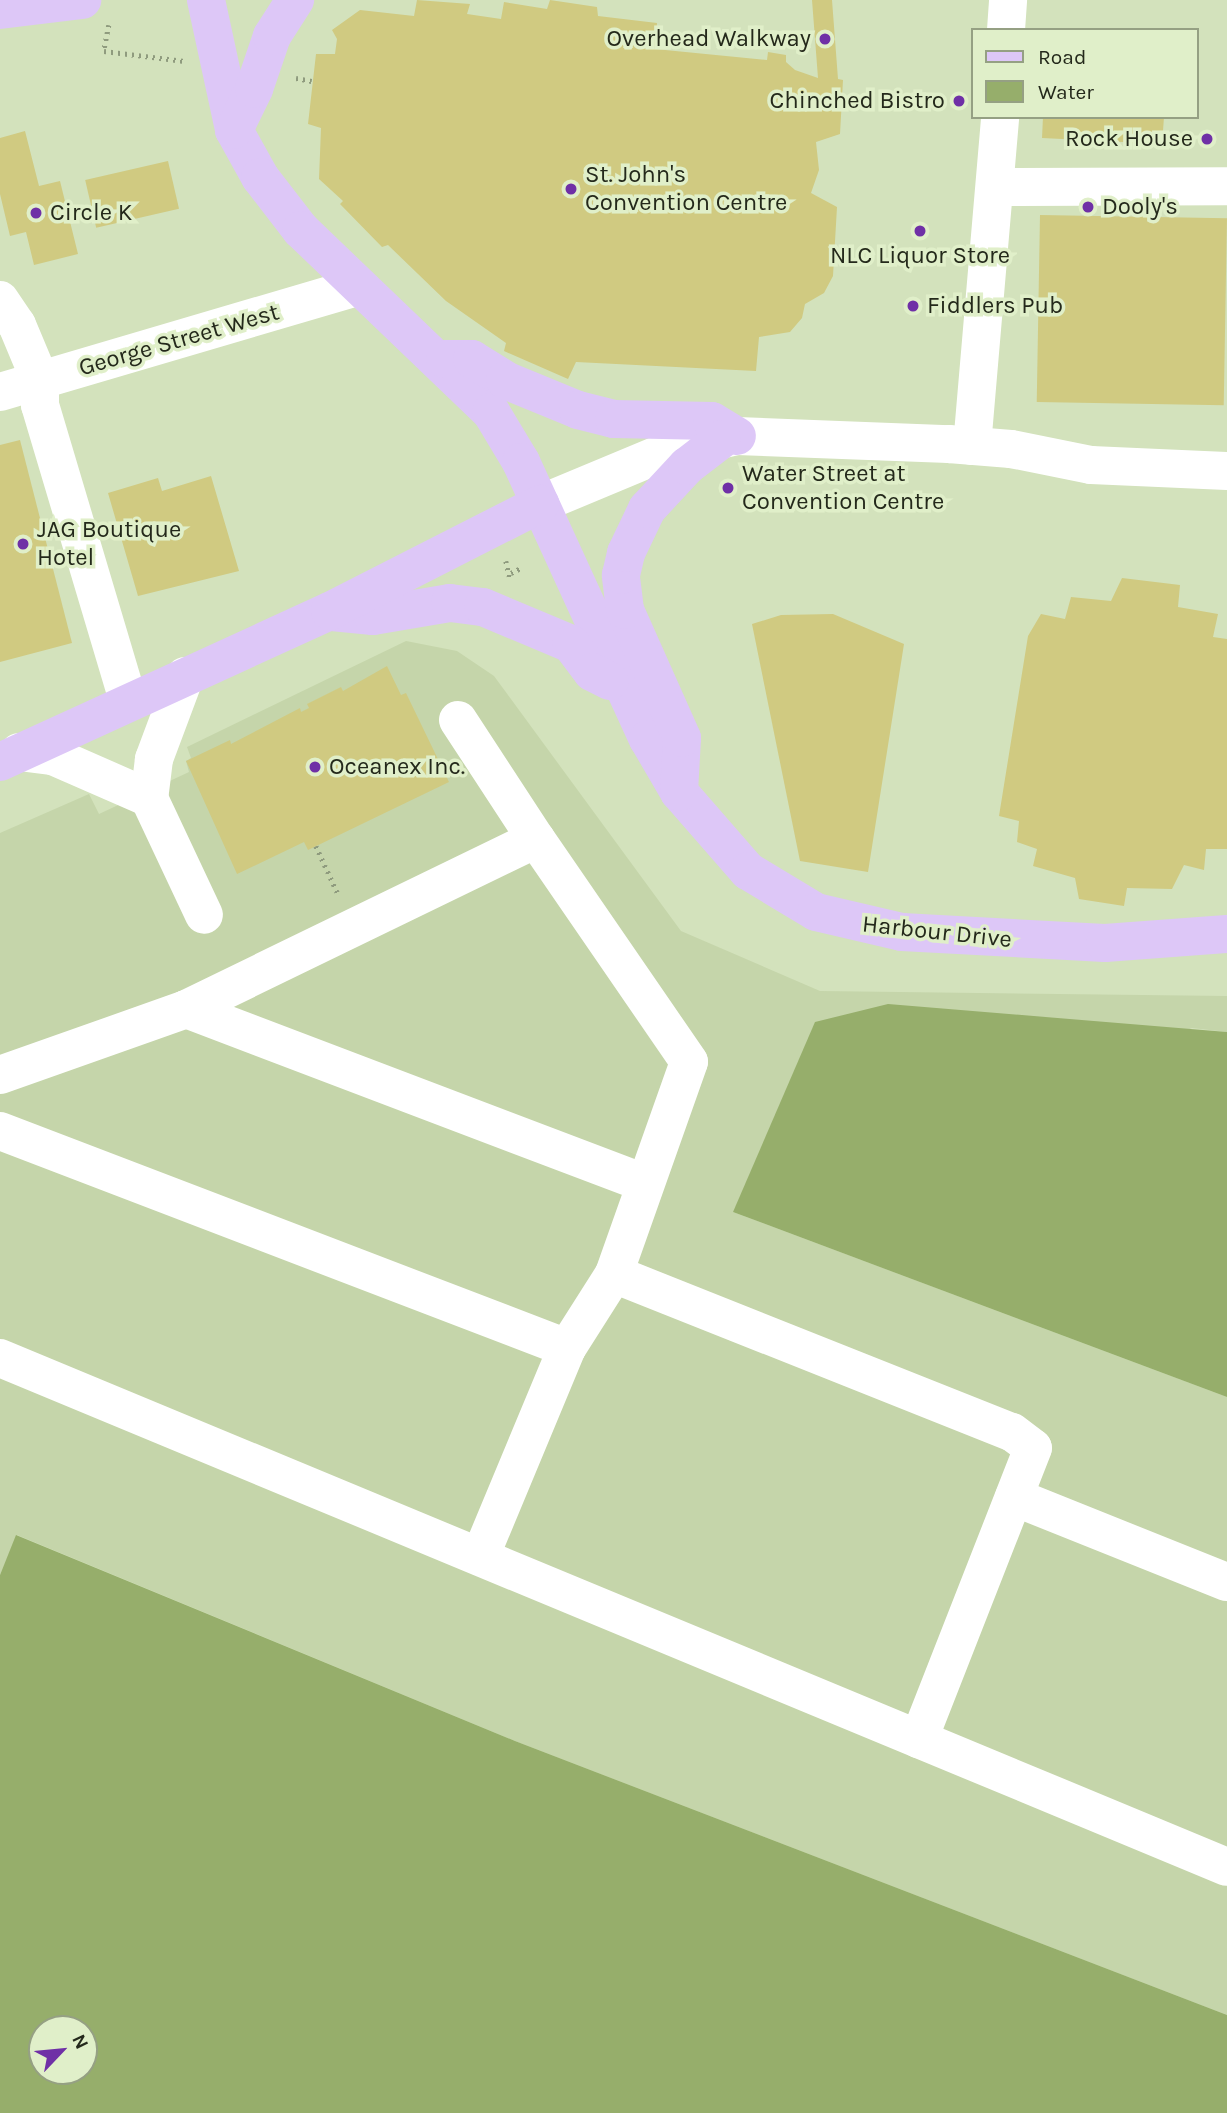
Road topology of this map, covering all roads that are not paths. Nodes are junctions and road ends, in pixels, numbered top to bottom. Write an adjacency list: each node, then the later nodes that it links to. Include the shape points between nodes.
1 (82, 0): 5 (main road)
2 (206, 0): 8 (main road, Harbour Drive)
3 (295, 0): 8 (main road, via 273,32)
4 (1008, 0): 6 (street)
5 (0, 9)
6 (1006, 28)
7 (1000, 119): 10 (street)
8 (234, 130): 11 (main road, Harbour Drive, via 279,203)
9 (1227, 186): 10 (street)
10 (995, 187): 17 (street)
11 (358, 287): 13 (main road, Harbour Drive); 14 (street, George Street West)
12 (0, 300): 14 (street, via 17,325)
13 (440, 359): 16 (main road, via 472,359 505,380 578,410 614,419 712,421); 19 (main road, Harbour Drive, via 491,412)
14 (40, 380): 15 (street, George Street West); 23 (street, via 40,405)
15 (0, 392)
16 (729, 438): 17 (street); 19 (street, via 660,454); 26 (main road, via 687,466 647,509 621,575 625,610 682,738)
17 (972, 446): 18 (street, via 1091,465)
18 (1227, 471)
19 (540, 504): 20 (main road); 22 (main road, Harbour Drive)
20 (330, 611): 21 (main road); 22 (main road, via 373,616 450,603 483,607 571,644 592,672)
21 (185, 676): 23 (main road); 27 (street, via 154,760)
22 (622, 688): 26 (main road, Harbour Drive)
23 (128, 701): 25 (main road)
24 (458, 720): 28 (street)
25 (9, 757): 27 (street, via 53,756)
26 (678, 792): 30 (main road, Harbour Drive, via 748,870 816,912 856,925 950,937 1105,943)
27 (149, 798): 29 (street)
28 (536, 839): 31 (street); 34 (street, via 689,1062)
29 (204, 915)
30 (1227, 934)
31 (186, 1009): 32 (street); 34 (street)
32 (0, 1075)
33 (0, 1131): 36 (street)
34 (645, 1183): 35 (street)
35 (614, 1274): 36 (street); 38 (street, via 1012,1432 1033,1448)
36 (566, 1348): 39 (street)
37 (0, 1358): 39 (street)
38 (1014, 1497): 40 (street); 41 (street)
39 (481, 1557): 41 (street)
40 (1227, 1582)
41 (919, 1739): 42 (street)
42 (1227, 1867)

